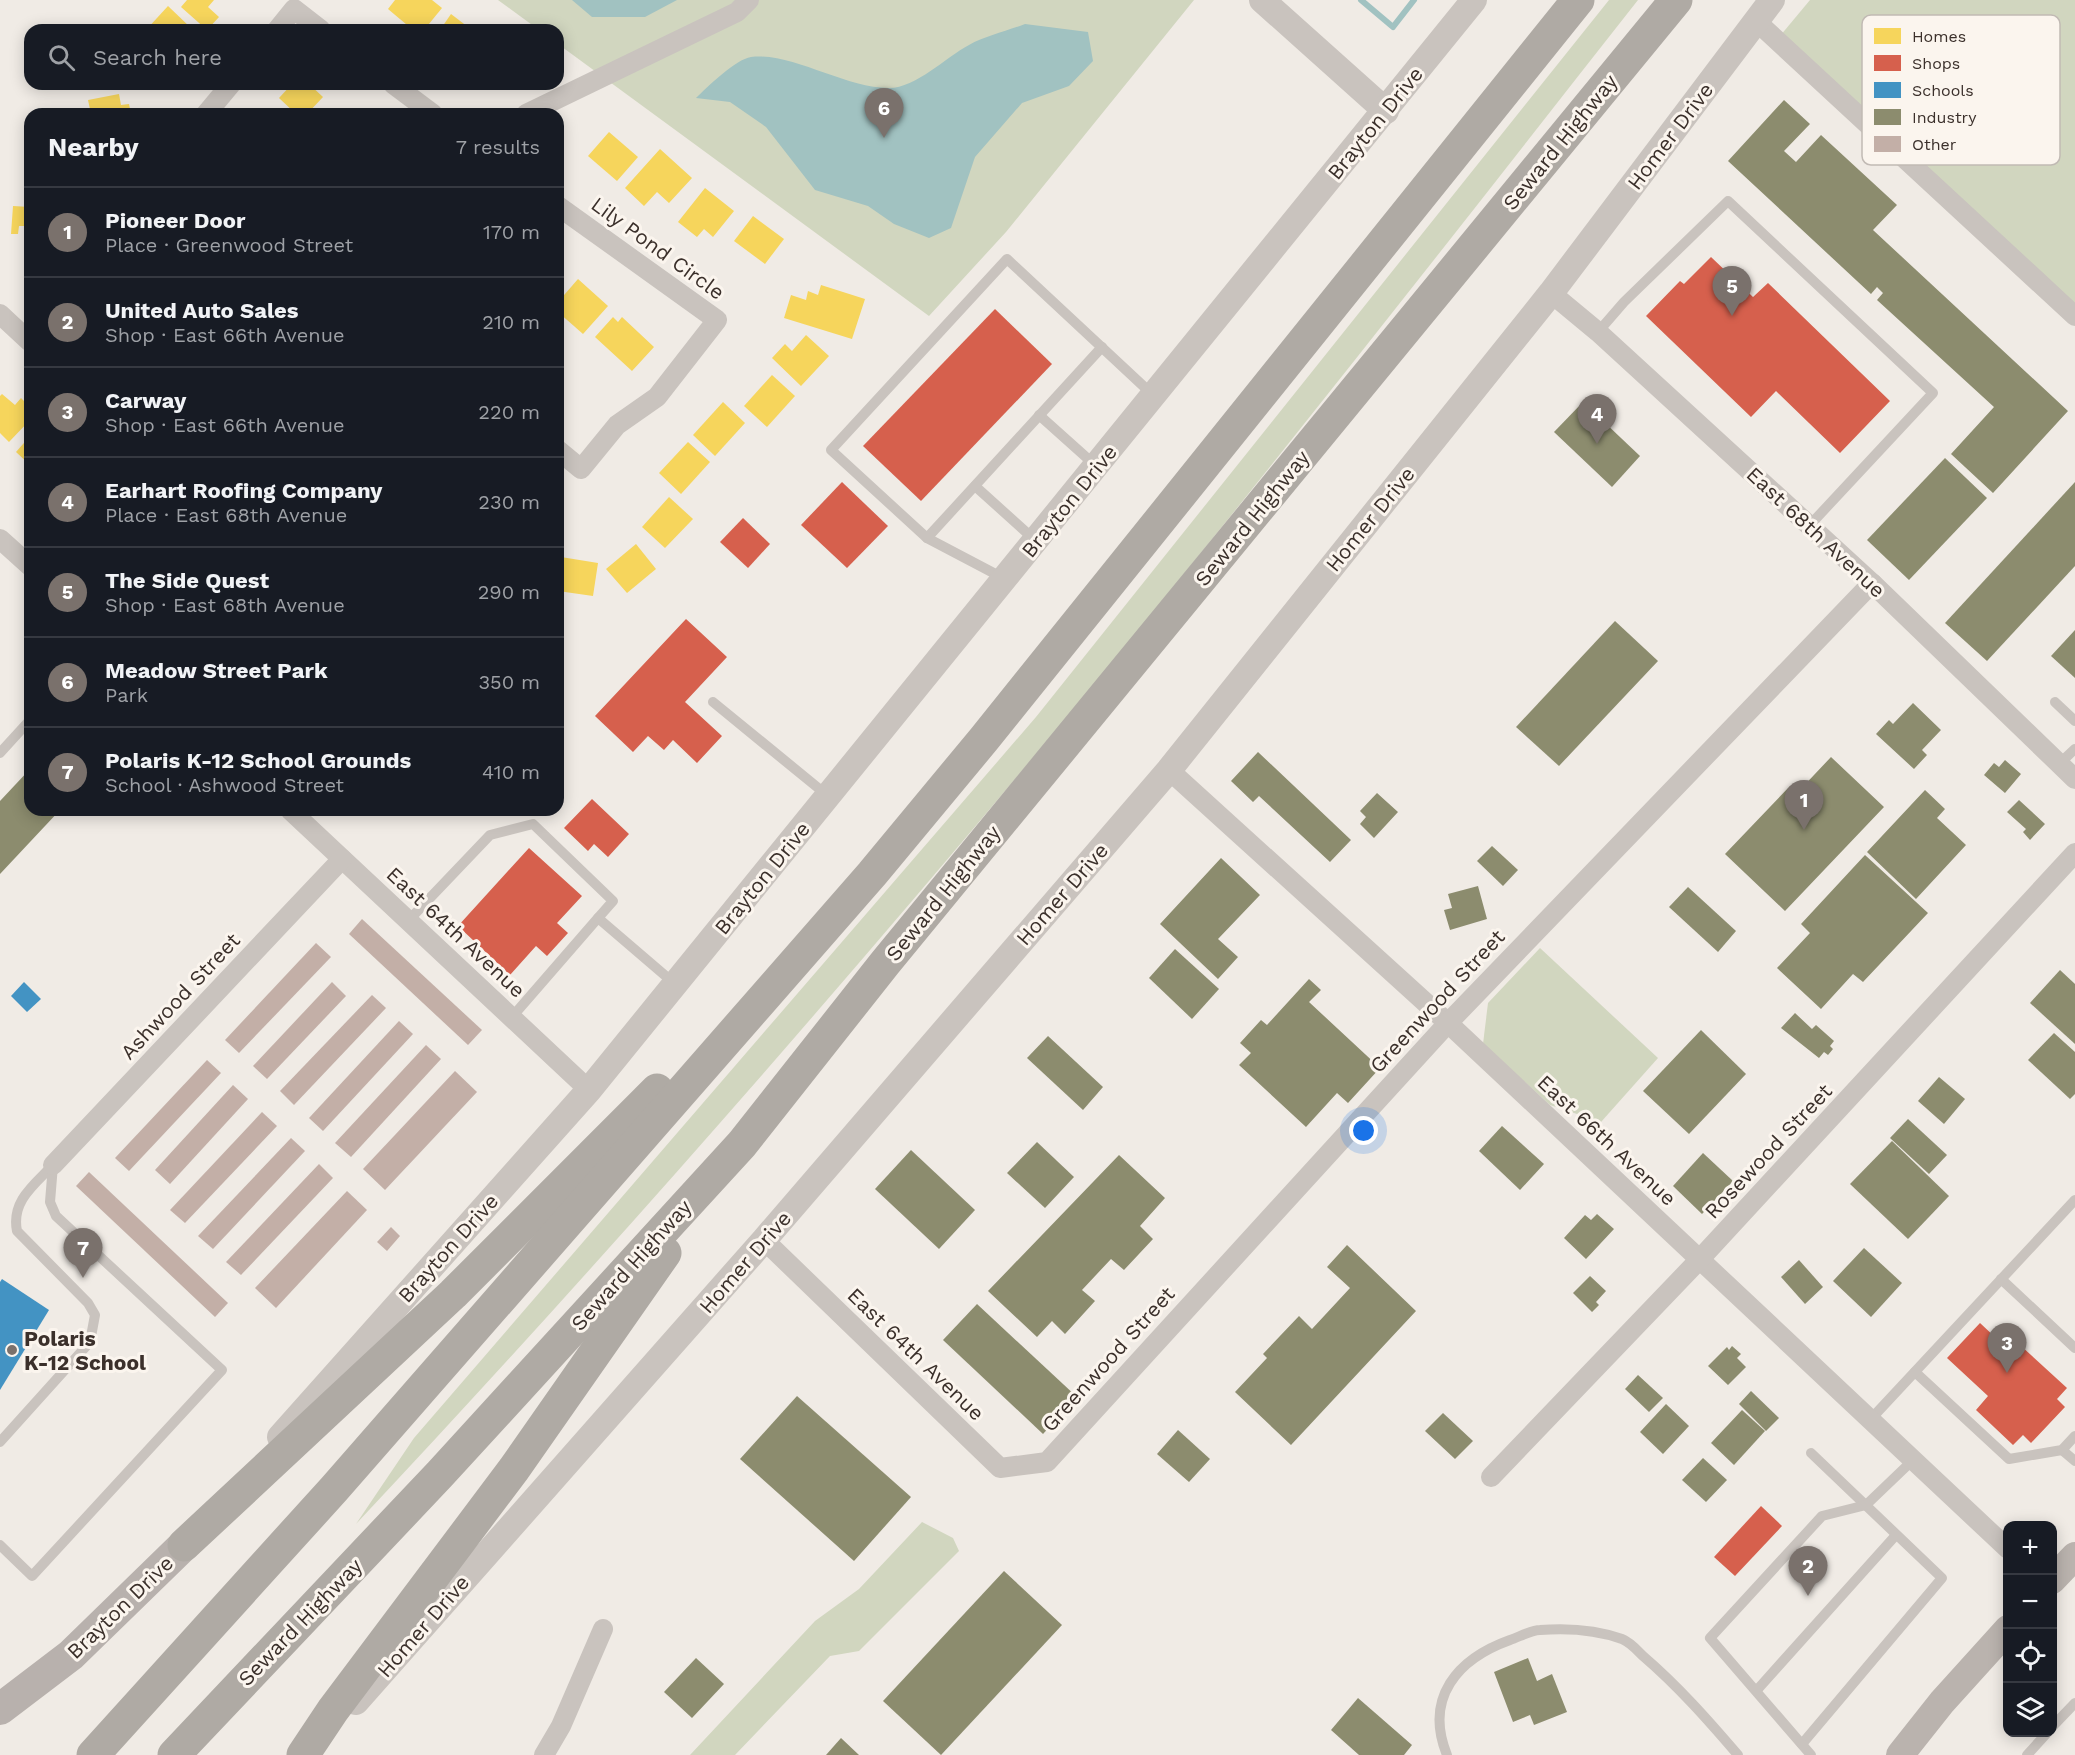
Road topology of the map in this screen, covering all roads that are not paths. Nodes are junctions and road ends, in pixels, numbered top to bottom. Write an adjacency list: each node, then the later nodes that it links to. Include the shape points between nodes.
1 (749, 0): 14 (street, via 737,12)
2 (1262, 0): 15 (street)
3 (1474, 0): 15 (street, Brayton Drive)
4 (1578, 0): 50 (highway)
5 (1676, 0): 57 (highway, Seward Highway, via 885,963)
6 (1772, 0): 7 (street, Homer Drive)
7 (1756, 21): 16 (street); 19 (street, Homer Drive)
8 (282, 24): 9 (street, via 294,9)
9 (313, 24)
10 (226, 90): 12 (street)
11 (401, 90): 13 (street)
12 (211, 108)
13 (425, 108)
14 (538, 108)
15 (1386, 111): 25 (street, Brayton Drive)
16 (1862, 119)
17 (1912, 165): 21 (street)
18 (564, 210): 27 (street, Lily Pond Circle, via 717,320 657,398 617,425 581,468)
19 (1551, 293): 22 (street, East 68th Avenue); 44 (street, Homer Drive)
20 (0, 314): 23 (street)
21 (2075, 316)
22 (1598, 332): 30 (street, East 68th Avenue); 30 (lane, via 1728,201 1933,393)
23 (24, 336)
24 (1102, 347): 25 (lane); 26 (lane); 32 (lane, via 1007,259 831,450)
25 (1154, 396): 28 (street, Brayton Drive)
26 (1039, 416): 28 (lane); 29 (lane)
27 (564, 455)
28 (1097, 466): 33 (street, Brayton Drive)
29 (975, 486): 32 (lane); 33 (lane)
30 (1809, 526): 36 (street, East 68th Avenue)
31 (0, 538): 34 (street)
32 (927, 538): 35 (lane)
33 (1036, 541): 35 (street, Brayton Drive)
34 (24, 555)
35 (1005, 579): 46 (street, Brayton Drive)
36 (1872, 583): 43 (street, East 68th Avenue); 55 (street, Greenwood Street)
37 (713, 702): 46 (lane)
38 (2055, 702): 39 (lane)
39 (2075, 720)
40 (24, 727): 42 (lane)
41 (2075, 749): 43 (lane)
42 (0, 753)
43 (2060, 764): 45 (street, East 68th Avenue)
44 (1169, 770): 55 (street, East 66th Avenue); 60 (street, Homer Drive)
45 (2075, 778)
46 (828, 796): 53 (street, Brayton Drive)
47 (296, 816): 49 (street, East 64th Avenue)
48 (2075, 854): 61 (street, Rosewood Street)
49 (342, 859): 52 (street, East 64th Avenue); 58 (street, Ashwood Street)
50 (872, 874): 77 (highway, via 453,1294); 89 (highway, via 334,1489)
51 (598, 918): 52 (lane, via 612,901 533,824 490,835); 53 (lane); 54 (lane)
52 (408, 921): 54 (street, East 64th Avenue)
53 (675, 984): 56 (street, Brayton Drive)
54 (512, 1017): 56 (street, East 64th Avenue)
55 (1448, 1023): 61 (street, East 66th Avenue); 72 (street, Greenwood Street)
56 (589, 1090): 77 (street, Brayton Drive)
57 (742, 1144): 90 (highway, Seward Highway, via 440,1474); 91 (highway, via 514,1469)
58 (53, 1165): 67 (lane, via 20,1200 16,1210 17,1231 88,1303 95,1315 94,1330 82,1353); 76 (lane, via 50,1202 56,1216 222,1370 32,1576)
59 (2075, 1200): 62 (lane)
60 (764, 1240): 72 (street, East 64th Avenue, via 1000,1468); 92 (street, Homer Drive)
61 (1700, 1260): 65 (street, East 66th Avenue); 73 (street, Rosewood Street)
62 (2001, 1280): 63 (lane); 64 (lane)
63 (2075, 1348)
64 (1916, 1372): 65 (lane); 68 (lane, via 2009,1459)
65 (1870, 1420): 70 (street, East 66th Avenue)
66 (2075, 1436): 68 (lane)
67 (0, 1442)
68 (2062, 1450): 71 (lane)
69 (1811, 1453): 74 (lane)
70 (1913, 1460): 74 (lane); 78 (street, East 66th Avenue)
71 (2075, 1461)
72 (1047, 1462)
73 (1491, 1477)
74 (1866, 1505): 75 (lane); 83 (lane, via 1822,1516 1710,1638)
75 (1896, 1534): 83 (lane); 88 (lane, via 1942,1578)
76 (0, 1545)
77 (184, 1545): 85 (main road, Brayton Drive, via 71,1655)
78 (2003, 1545)
79 (2075, 1556): 80 (main road)
80 (2057, 1575)
81 (603, 1629): 93 (street, via 561,1726)
82 (2003, 1633): 97 (main road)
83 (1757, 1690): 88 (lane)
84 (2075, 1703): 86 (lane)
85 (0, 1709)
86 (2057, 1722)
87 (2043, 1737): 98 (lane)
88 (1802, 1744): 96 (lane)
89 (93, 1755)
90 (174, 1755)
91 (303, 1755)
92 (312, 1755)
93 (543, 1755)
94 (1447, 1755): 95 (lane, via 1439,1714 1444,1690 1465,1665 1496,1645 1538,1630 1591,1631 1624,1640 1677,1684)
95 (1738, 1755)
96 (1811, 1755)
97 (1900, 1755)
98 (2027, 1755)

